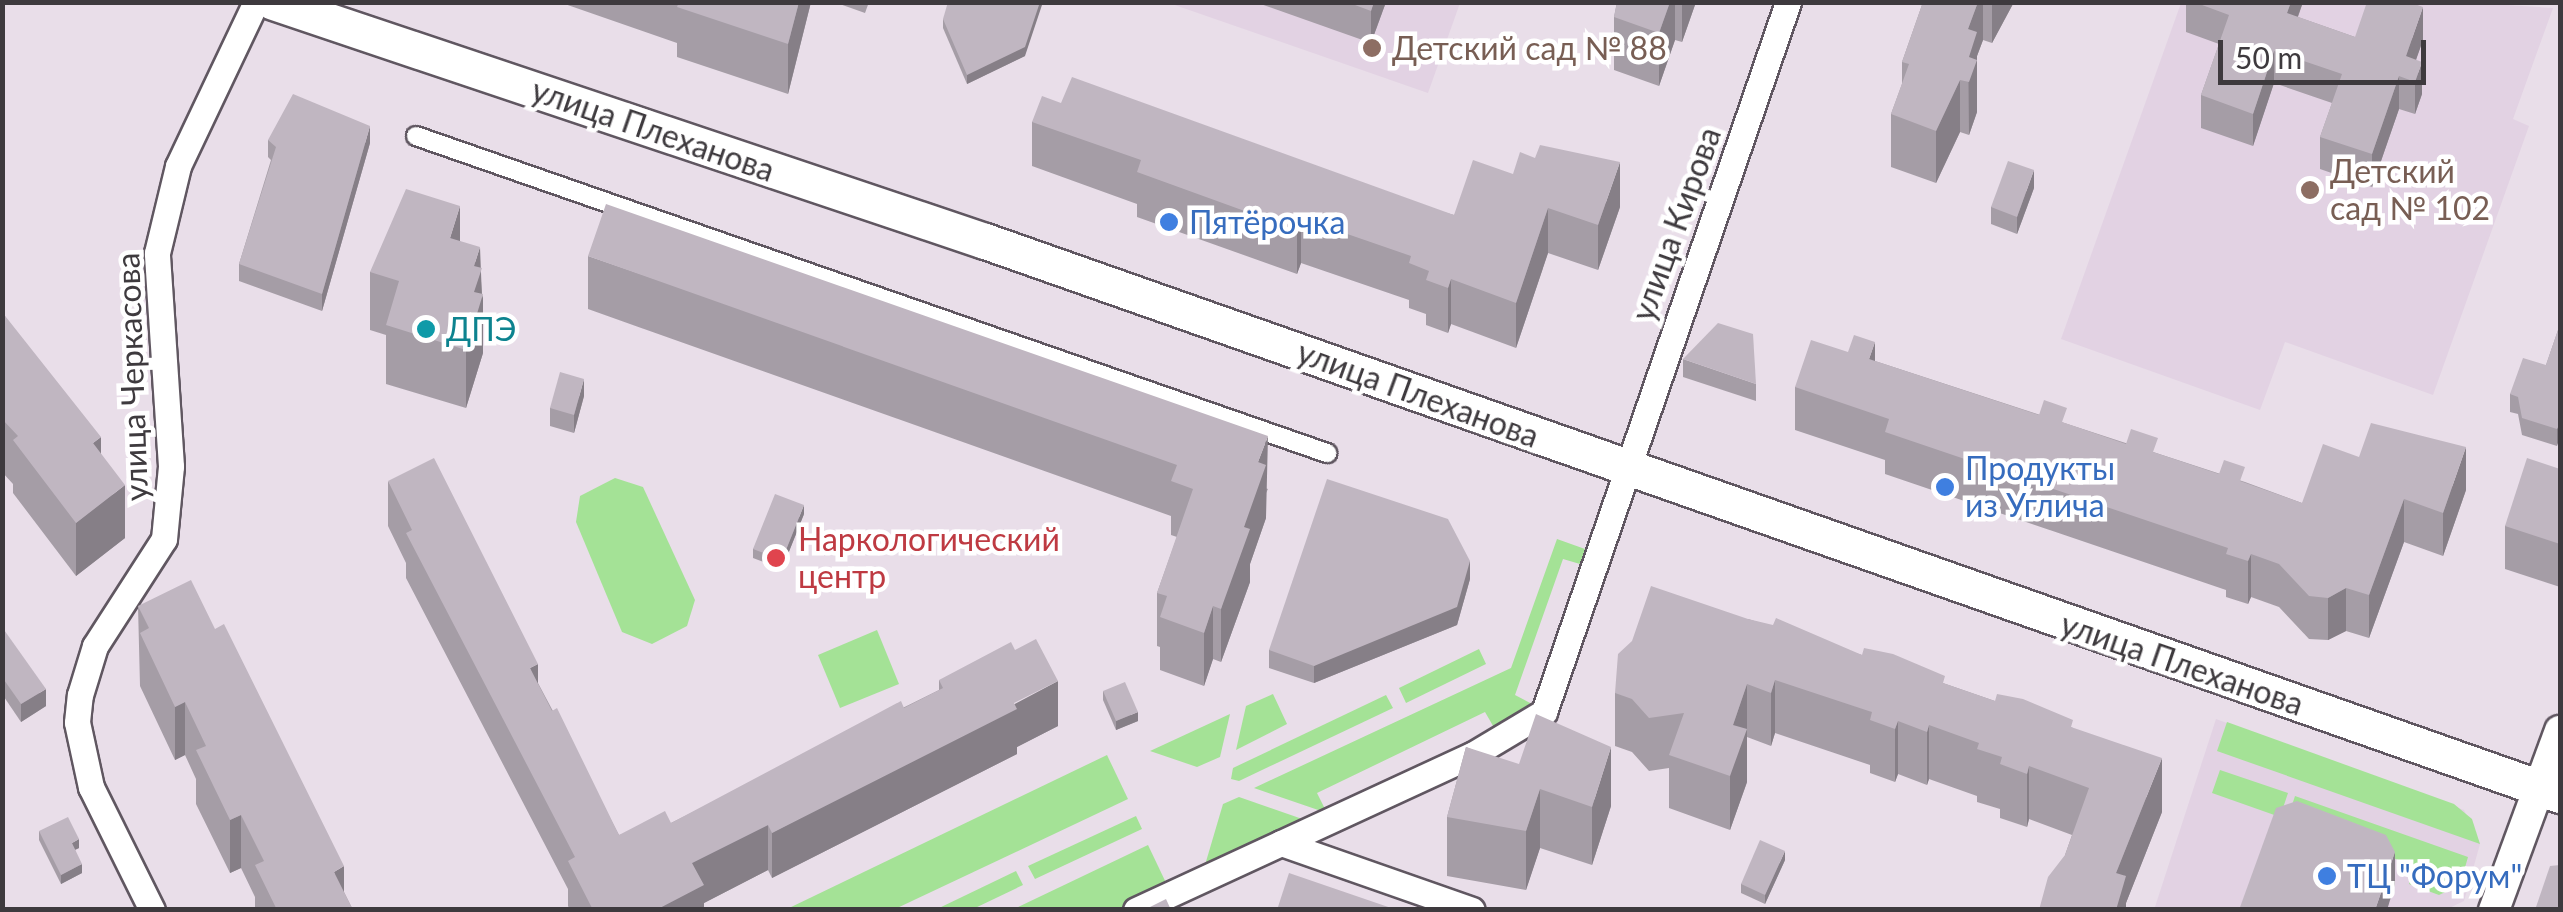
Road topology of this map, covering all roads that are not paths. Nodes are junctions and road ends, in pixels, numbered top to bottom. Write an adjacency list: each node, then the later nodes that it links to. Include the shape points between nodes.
1 (256, 2): 10 (street, улица Черкасова, via 178,166 157,253 171,466 164,539 96,646 80,695 77,722 90,788)
2 (273, 2): 6 (main road, улица Плеханова)
3 (1788, 2): 6 (street, улица Кирова)
4 (416, 136): 5 (street)
5 (1327, 452)
6 (1625, 467): 8 (main road, улица Плеханова); 9 (street, улица Кирова, via 1544,712 1517,734)
7 (2560, 731): 8 (street)
8 (2550, 791): 13 (street)
9 (1281, 843): 11 (street, улица Кирова); 12 (street)
10 (152, 910)
11 (1136, 910)
12 (1472, 910)
13 (2494, 910)

